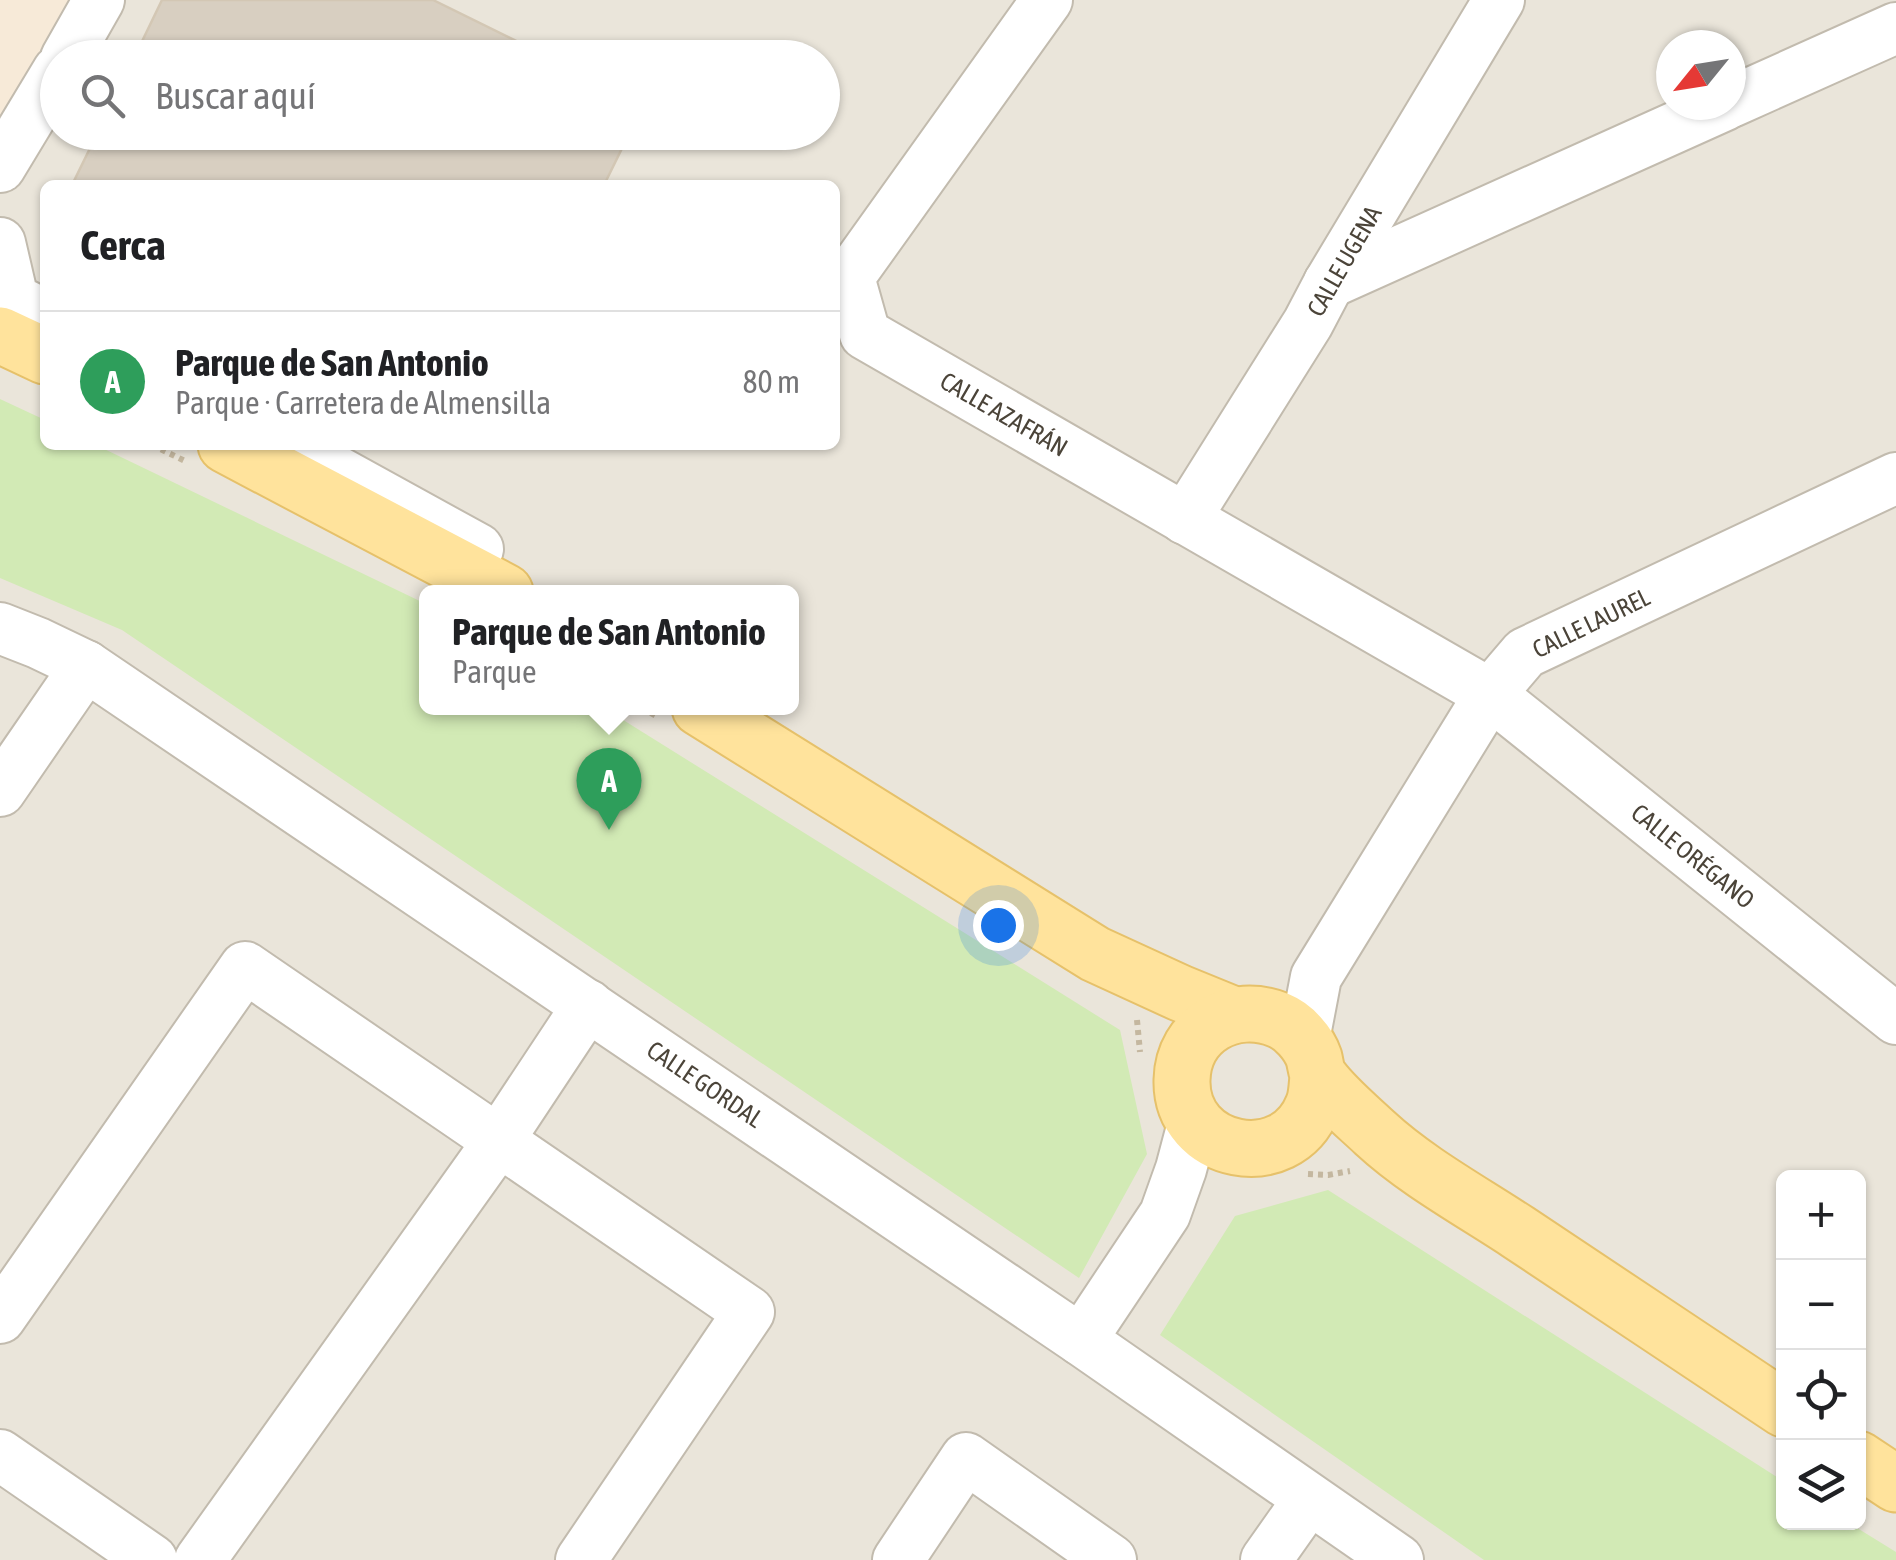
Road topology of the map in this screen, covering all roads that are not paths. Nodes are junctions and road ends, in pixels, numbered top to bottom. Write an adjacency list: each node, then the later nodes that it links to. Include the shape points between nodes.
1 (99, 0): 5 (street)
2 (1047, 0): 18 (street, CALLE AZAFRÁN, via 849,277 865,334)
3 (1500, 0): 12 (street, CALLE UGENA)
4 (1896, 28): 6 (street)
5 (76, 40)
6 (1746, 96)
7 (40, 102): 9 (street)
8 (1692, 120): 12 (street)
9 (3, 163): 10 (street)
10 (0, 228)
11 (0, 243): 13 (street)
12 (1329, 283): 18 (street, CALLE UGENA)
13 (15, 309): 14 (main road)
14 (40, 348)
15 (235, 450): 19 (main road)
16 (298, 450): 20 (street, via 474,546)
17 (1896, 478): 23 (street, CALLE LAUREL, via 1525,653)
18 (1185, 519): 23 (street, CALLE AZAFRÁN)
19 (492, 585)
20 (512, 585)
21 (0, 628): 22 (street, CALLE GORDAL)
22 (86, 666): 25 (street); 28 (street, CALLE GORDAL)
23 (1490, 694): 27 (street, CALLE LAUREL); 30 (street, CALLE ORÉGANO)
24 (711, 715): 26 (main road)
25 (0, 792)
26 (1095, 954): 29 (main road); 31 (main road, via 1160,1012)
27 (1316, 977): 29 (street, CALLE LAUREL); 32 (street, CALLE LAUREL)
28 (588, 1005): 35 (street); 40 (street, CALLE GORDAL)
29 (1245, 1014): 31 (main road, via 1207,1028); 32 (main road, via 1283,1022)
30 (1896, 1018)
31 (1188, 1050): 33 (main road, via 1182,1086)
32 (1311, 1058): 34 (main road, via 1314,1105); 37 (main road)
33 (1194, 1120): 36 (main road, via 1216,1140); 38 (street)
34 (1299, 1129): 36 (main road, via 1274,1145); 37 (main road)
35 (498, 1140): 39 (street, via 245,966); 47 (street); 48 (street, via 749,1312)
36 (1245, 1150): 38 (street)
37 (1394, 1150): 41 (main road)
38 (1165, 1214): 40 (street)
39 (0, 1318)
40 (1081, 1340): 45 (street, CALLE GORDAL)
41 (1776, 1404)
42 (0, 1456): 46 (street)
43 (1866, 1463): 44 (main road)
44 (1896, 1484)
45 (1308, 1499): 51 (street); 52 (street, CALLE GORDAL)
46 (152, 1560)
47 (200, 1560)
48 (581, 1560)
49 (898, 1560): 50 (street, via 966,1458)
50 (1111, 1560)
51 (1266, 1560)
52 (1398, 1560)

